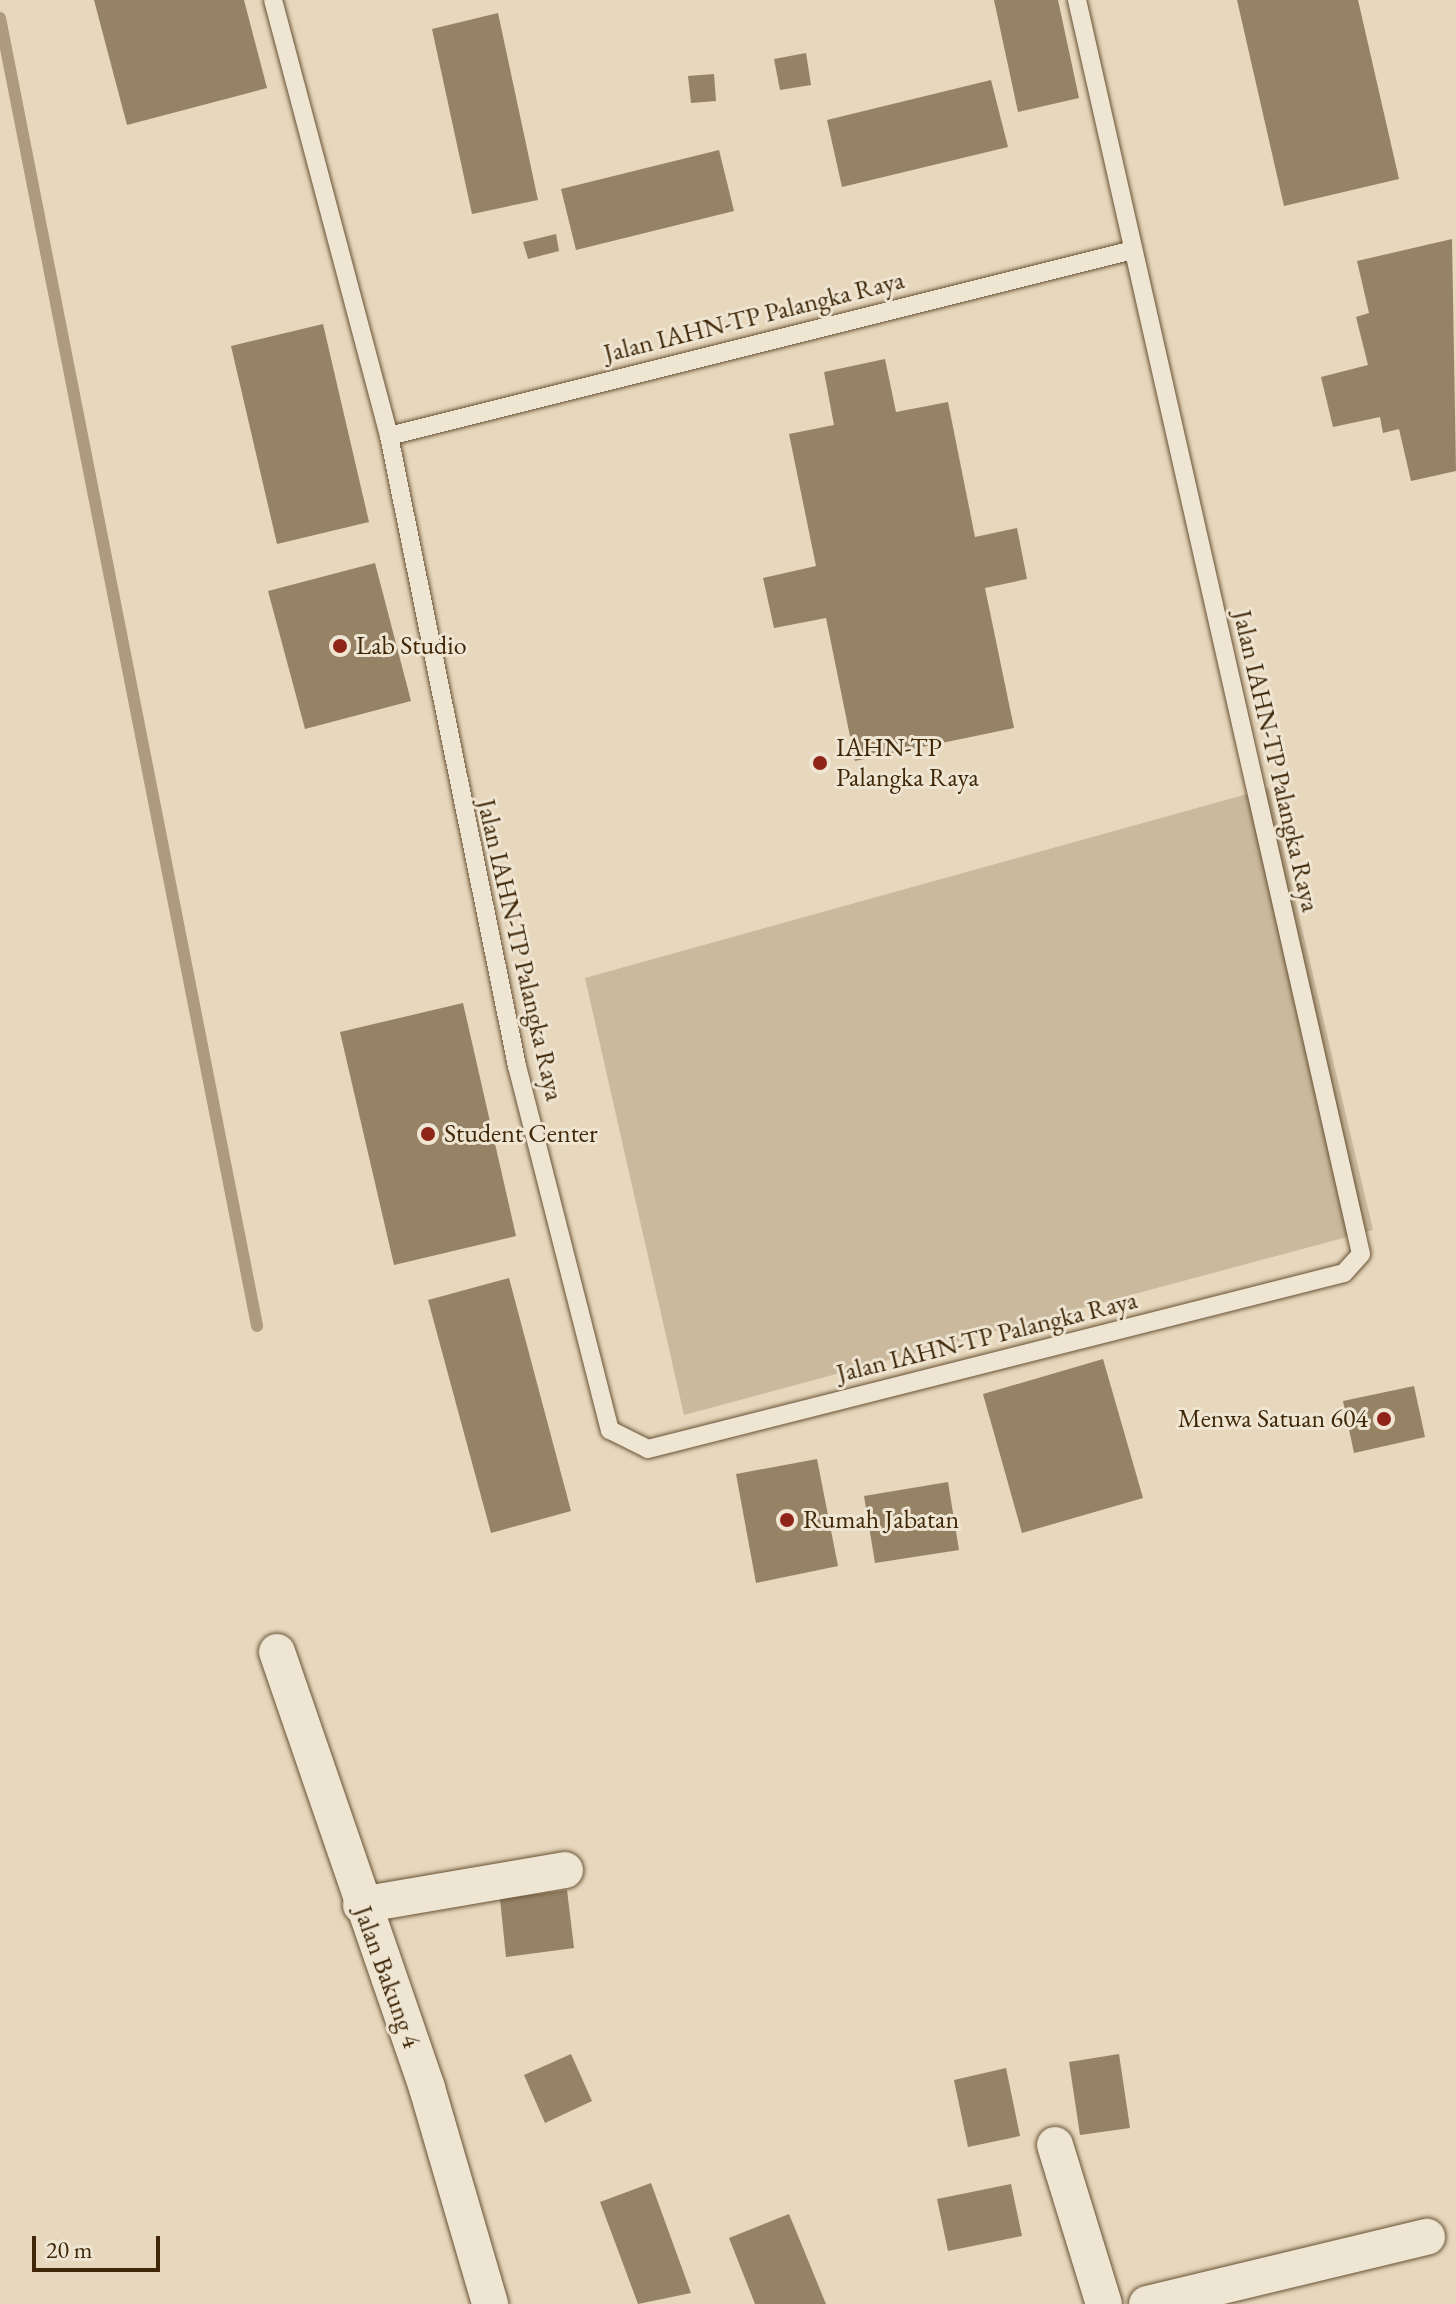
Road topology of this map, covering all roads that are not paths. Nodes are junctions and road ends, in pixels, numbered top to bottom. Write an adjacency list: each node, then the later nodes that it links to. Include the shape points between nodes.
1 (273, 0): 4 (lane, Jalan IAHN-TP Palangka Raya)
2 (1077, 0): 3 (lane, Jalan IAHN-TP Palangka Raya)
3 (1133, 250): 4 (lane, Jalan IAHN-TP Palangka Raya); 4 (lane, Jalan IAHN-TP Palangka Raya, via 1361,1254 1344,1273 648,1449 610,1430 517,1066)
4 (389, 436)
5 (277, 1652): 7 (street, Jalan Bakung 4)
6 (565, 1870): 7 (street)
7 (361, 1905): 10 (street, Jalan Bakung 4, via 427,2088)
8 (1055, 2145): 11 (street)
9 (1427, 2237): 12 (street)
10 (490, 2304)
11 (1104, 2304)
12 (1147, 2304)

